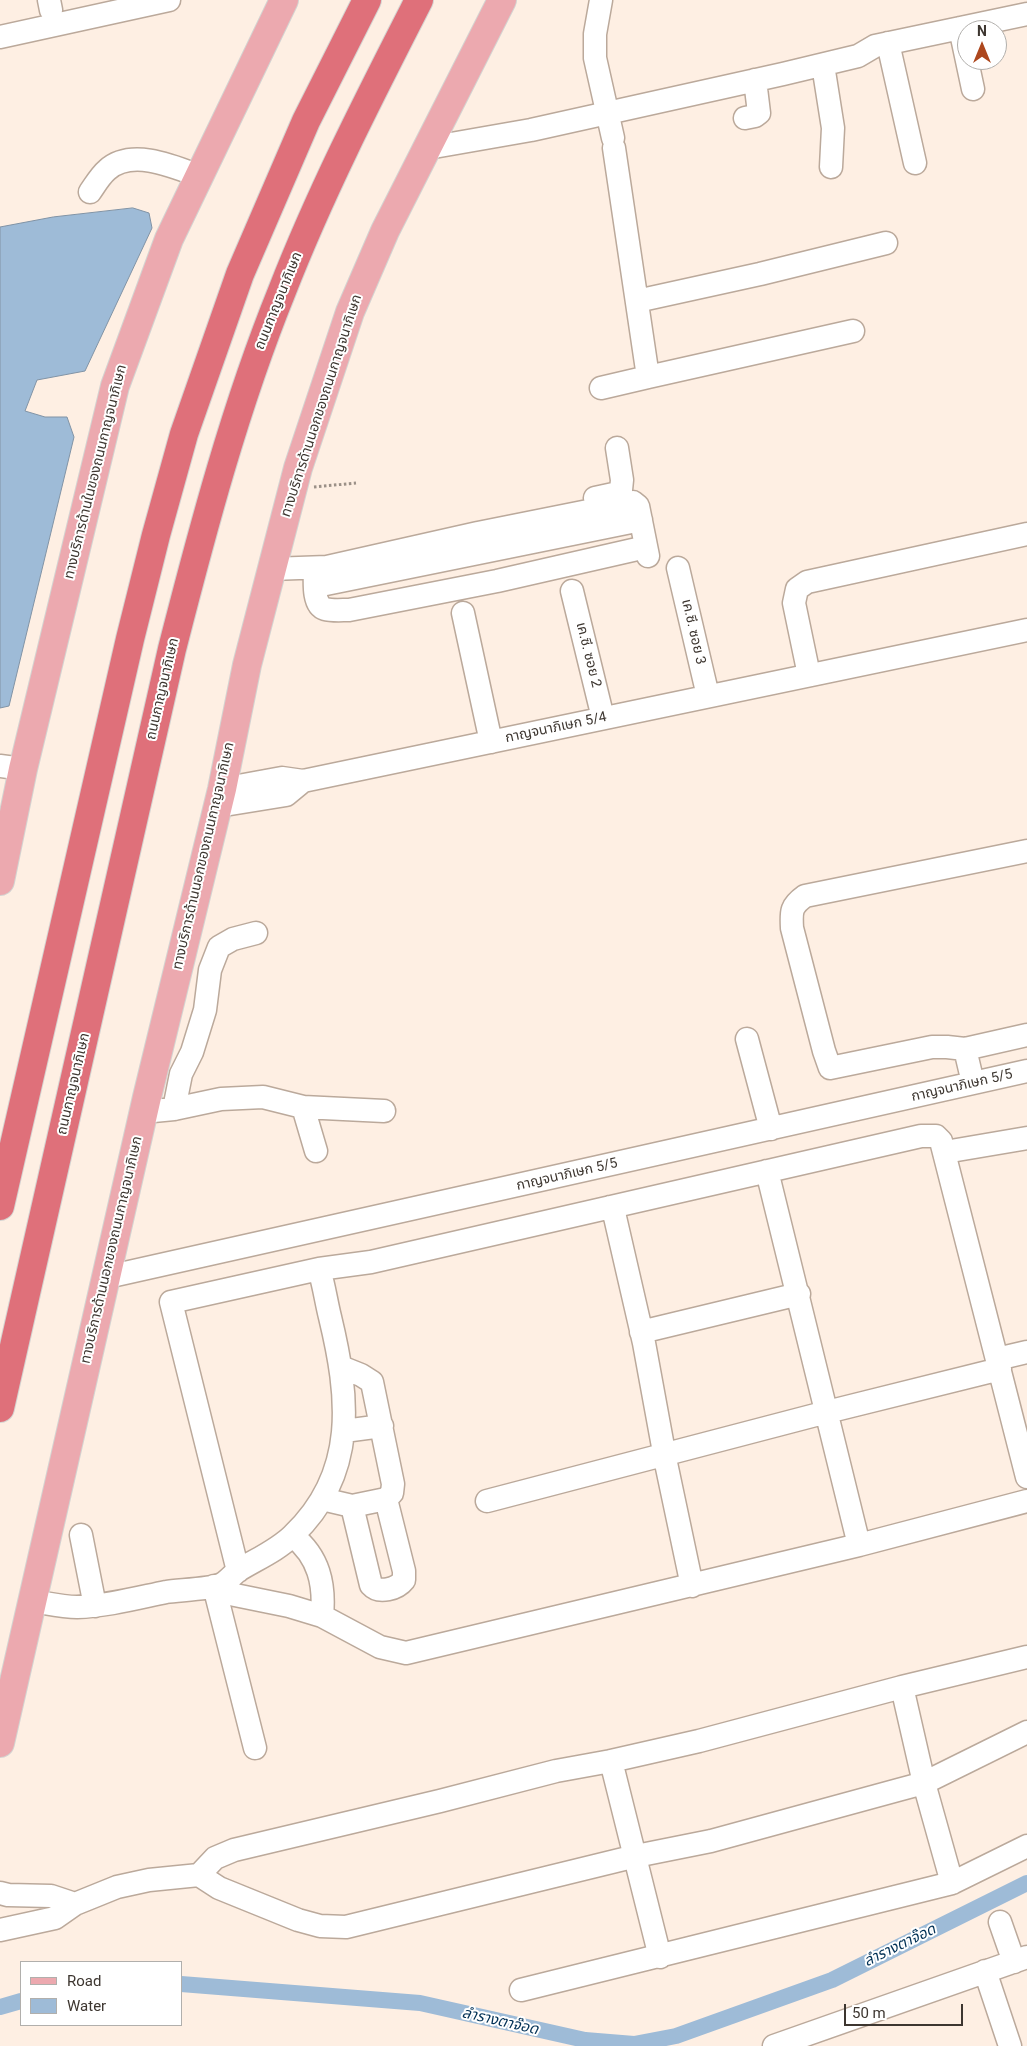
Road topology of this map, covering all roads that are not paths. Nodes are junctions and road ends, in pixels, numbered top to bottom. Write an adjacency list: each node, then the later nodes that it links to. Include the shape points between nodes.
1 (169, 0): 10 (street)
2 (284, 0): 21 (main road, ทางบริการด้านในของถนนกาญจนาภิเษก)
3 (367, 0): 61 (highway, via 306,121 240,274 184,434 130,639)
4 (419, 0): 70 (highway, ถนนกาญจนาภิเษก, via 348,140 282,290 226,448 172,649)
5 (502, 0): 18 (main road, ทางบริการด้านนอกของถนนกาญจนาภิเษก)
6 (601, 0): 16 (street, via 595,58)
7 (1027, 14): 8 (street)
8 (998, 20)
9 (957, 29): 11 (street)
10 (0, 37)
11 (888, 43): 12 (street, via 858,56); 19 (street)
12 (823, 64): 14 (street); 20 (street, via 833,128)
13 (969, 70): 15 (street)
14 (755, 80): 16 (street); 17 (street, via 759,112)
15 (973, 89)
16 (608, 113): 18 (street); 24 (street)
17 (745, 118)
18 (428, 148): 33 (main road, ทางบริการด้านนอกของถนนกาญจนาภิเษก, via 385,230 350,312 293,488)
19 (915, 163)
20 (831, 167)
21 (199, 176): 22 (street, via 171,165 137,159 110,167); 42 (main road, ทางบริการด้านในของถนนกาญจนาภิเษก, via 169,239 115,386)
22 (90, 192)
23 (886, 243): 24 (street)
24 (637, 300): 26 (street)
25 (852, 331): 26 (street)
26 (648, 377): 27 (street)
27 (601, 388)
28 (617, 448): 31 (street, via 622,480 618,493 455,526 450,531)
29 (641, 520): 31 (street, via 638,506 633,502); 34 (street); 34 (street, via 647,552 349,610 320,606)
30 (1027, 534): 38 (street, via 807,582 796,589 794,602)
31 (449, 540): 34 (street, via 327,567)
32 (678, 568): 39 (street, เค.ซี. ซอย 3)
33 (271, 569): 34 (street); 43 (main road, ทางบริการด้านนอกของถนนกาญจนาภิเษก, via 247,665)
34 (315, 577)
35 (572, 591): 40 (street, เค.ซี. ซอย 2)
36 (463, 613): 41 (street)
37 (1027, 630): 38 (street, กาญจนาภิเษก 5/4)
38 (809, 675): 39 (street, กาญจนาภิเษก 5/4)
39 (708, 696): 40 (street, กาญจนาภิเษก 5/4)
40 (603, 718): 41 (street, กาญจนาภิเษก 5/4)
41 (491, 742): 43 (street, กาญจนาภิเษก 5/4, via 303,782 282,778)
42 (11, 767): 45 (main road, ทางบริการด้านในของถนนกาญจนาภิเษก)
43 (220, 798): 55 (main road, ทางบริการด้านนอกของถนนกาญจนาภิเษก)
44 (1027, 851): 49 (street, via 805,896 795,903 791,913 792,928 830,1068 932,1047)
45 (0, 881)
46 (256, 933): 53 (street, via 233,939 219,947 210,970 205,1010 192,1052 181,1074)
47 (1027, 1035): 49 (street)
48 (747, 1039): 56 (street)
49 (966, 1050): 51 (street)
50 (1027, 1071): 51 (street, กาญจนาภิเษก 5/5)
51 (973, 1084): 56 (street, กาญจนาภิเษก 5/5)
52 (303, 1107): 53 (street, via 263,1097 221,1099); 54 (street); 58 (street)
53 (174, 1109): 55 (street)
54 (384, 1111)
55 (144, 1112): 64 (main road, ทางบริการด้านนอกของถนนกาญจนาภิเษก)
56 (771, 1129): 64 (street, กาญจนาภิเษก 5/5)
57 (1027, 1138): 59 (street)
58 (316, 1151)
59 (945, 1152): 60 (street, via 941,1140 930,1135); 68 (street)
60 (767, 1171): 62 (street); 65 (street)
61 (0, 1206)
62 (610, 1206): 63 (street, via 372,1262); 66 (street)
63 (319, 1269): 69 (street); 84 (street, via 171,1302)
64 (107, 1277): 87 (main road, ทางบริการด้านนอกของถนนกาญจนาภิเษก)
65 (799, 1294): 66 (street); 71 (street)
66 (641, 1332): 74 (street)
67 (1027, 1352): 68 (street)
68 (998, 1364): 71 (street); 75 (street)
69 (341, 1367): 72 (street, via 372,1382); 73 (street)
70 (0, 1408)
71 (827, 1412): 74 (street); 83 (street)
72 (382, 1426): 73 (street); 77 (street, via 393,1484 392,1493)
73 (344, 1431): 76 (street, via 342,1446)
74 (665, 1454): 78 (street); 86 (street)
75 (1027, 1477)
76 (322, 1499): 80 (street); 82 (street)
77 (386, 1499): 80 (street); 80 (street, via 404,1580 400,1586 381,1590 371,1585)
78 (486, 1501)
79 (1027, 1501): 83 (street)
80 (352, 1506)
81 (81, 1535): 88 (street)
82 (293, 1536): 84 (street); 89 (street, via 306,1547 319,1573 324,1598)
83 (859, 1545): 86 (street)
84 (238, 1570): 85 (street)
85 (218, 1586): 88 (street, via 171,1591); 89 (street, via 234,1595); 94 (street)
86 (692, 1586): 89 (street, via 406,1653 380,1647)
87 (32, 1601): 88 (street, via 75,1607); 93 (main road, ทางบริการด้านนอกของถนนกาญจนาภิเษก)
88 (95, 1606)
89 (322, 1616)
90 (1027, 1657): 91 (street)
91 (902, 1687): 95 (street); 96 (street)
92 (1027, 1732): 96 (street)
93 (0, 1743)
94 (255, 1748)
95 (611, 1761): 98 (street); 99 (street, via 556,1771 234,1850 215,1858)
96 (924, 1783): 98 (street, via 711,1841); 100 (street)
97 (1027, 1846): 100 (street)
98 (636, 1856): 99 (street, via 346,1927 320,1926 298,1920 219,1888); 105 (street)
99 (200, 1875): 102 (street, via 117,1887)
100 (952, 1883): 105 (street)
101 (4, 1894): 102 (street, via 51,1896); 104 (street)
102 (75, 1904): 104 (street, via 55,1918)
103 (1000, 1922): 106 (street)
104 (2, 1930)
105 (660, 1957): 108 (street)
106 (1020, 1959): 107 (street)
107 (984, 1971): 109 (street); 110 (street)
108 (521, 1990)
109 (774, 2046)
110 (1010, 2046)

